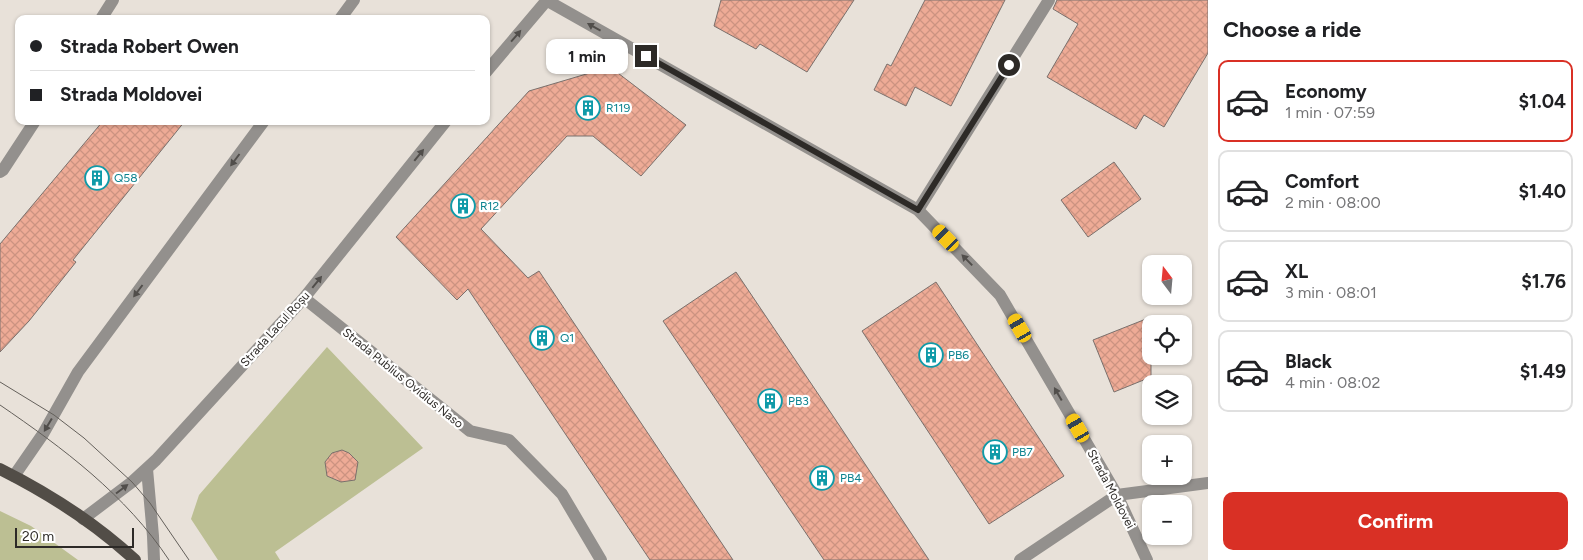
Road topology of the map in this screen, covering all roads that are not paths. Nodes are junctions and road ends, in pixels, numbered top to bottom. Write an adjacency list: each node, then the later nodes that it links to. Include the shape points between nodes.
1 (113, 0): 5 (street)
2 (354, 0): 6 (street)
3 (547, 0): 7 (street, one-way to 3); 12 (street, Strada Moldovei, one-way to 3)
4 (1049, 0): 12 (street)
5 (104, 15)
6 (343, 15)
7 (490, 67)
8 (32, 125): 11 (street)
9 (261, 125): 16 (street, one-way to 16, via 78,372 43,434)
10 (443, 125): 13 (street, Strada Lacul Roșu, one-way to 10)
11 (0, 172)
12 (918, 210): 18 (street, Strada Moldovei, one-way to 12, via 1000,295)
13 (304, 298): 15 (street, Strada Lacul Roșu); 22 (street, Strada Publius Ovidius Naso, via 470,431 509,440 562,494)
14 (0, 469): 16 (main road)
15 (147, 469): 19 (street, Strada Lacul Roșu, one-way to 15); 21 (street)
16 (14, 476): 19 (main road)
17 (1208, 483): 18 (street)
18 (1116, 495): 23 (street); 24 (street, Strada Moldovei)
19 (83, 519): 20 (main road)
20 (135, 560)
21 (154, 560)
22 (601, 560)
23 (1020, 560)
24 (1147, 560)

